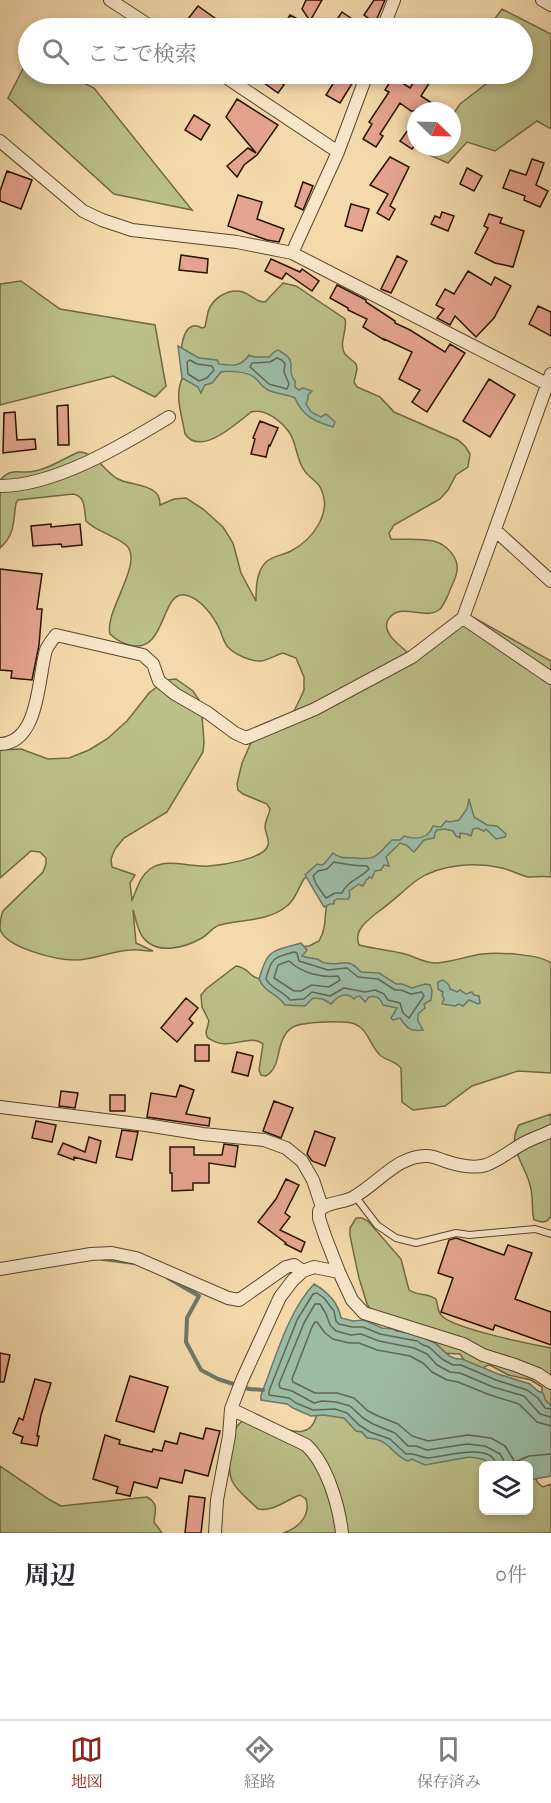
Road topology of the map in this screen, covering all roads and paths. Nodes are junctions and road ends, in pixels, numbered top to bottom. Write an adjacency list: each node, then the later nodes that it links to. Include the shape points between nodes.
1 (110, 0): 5 (street)
2 (394, 0): 6 (street)
3 (542, 0): 4 (street)
4 (551, 5)
5 (138, 18)
6 (387, 18)
7 (236, 84): 10 (street)
8 (363, 84): 10 (street)
9 (0, 141): 11 (street, via 82,211 102,220 132,230 237,242)
10 (338, 152): 11 (street)
11 (292, 253): 12 (street)
12 (549, 379): 15 (street)
13 (169, 417): 14 (street, via 125,444 70,469 37,482)
14 (0, 486)
15 (495, 530): 16 (street); 17 (street)
16 (551, 581)
17 (463, 618): 18 (street); 19 (street, via 412,657 315,709 246,738 175,694 159,681 153,663 143,655 56,635 46,648 38,698 28,725 9,744)
18 (551, 678)
19 (0, 744)
20 (0, 1107): 23 (street, via 264,1140 286,1148 302,1161)
21 (551, 1131): 22 (street, via 484,1166 447,1162 429,1155 407,1160)
22 (355, 1196): 23 (street); 24 (lane, via 376,1225 396,1238 416,1243 456,1233 535,1229)
23 (322, 1206): 27 (street, via 319,1218)
24 (551, 1234)
25 (0, 1269): 26 (street, via 112,1252 238,1300 286,1267 294,1265)
26 (303, 1271): 27 (street, via 314,1268); 29 (street, via 280,1297)
27 (339, 1272): 28 (street, via 364,1313 463,1344)
28 (551, 1383)
29 (231, 1409): 30 (street); 31 (street, via 314,1452 336,1504)
30 (215, 1533)
31 (342, 1533)

